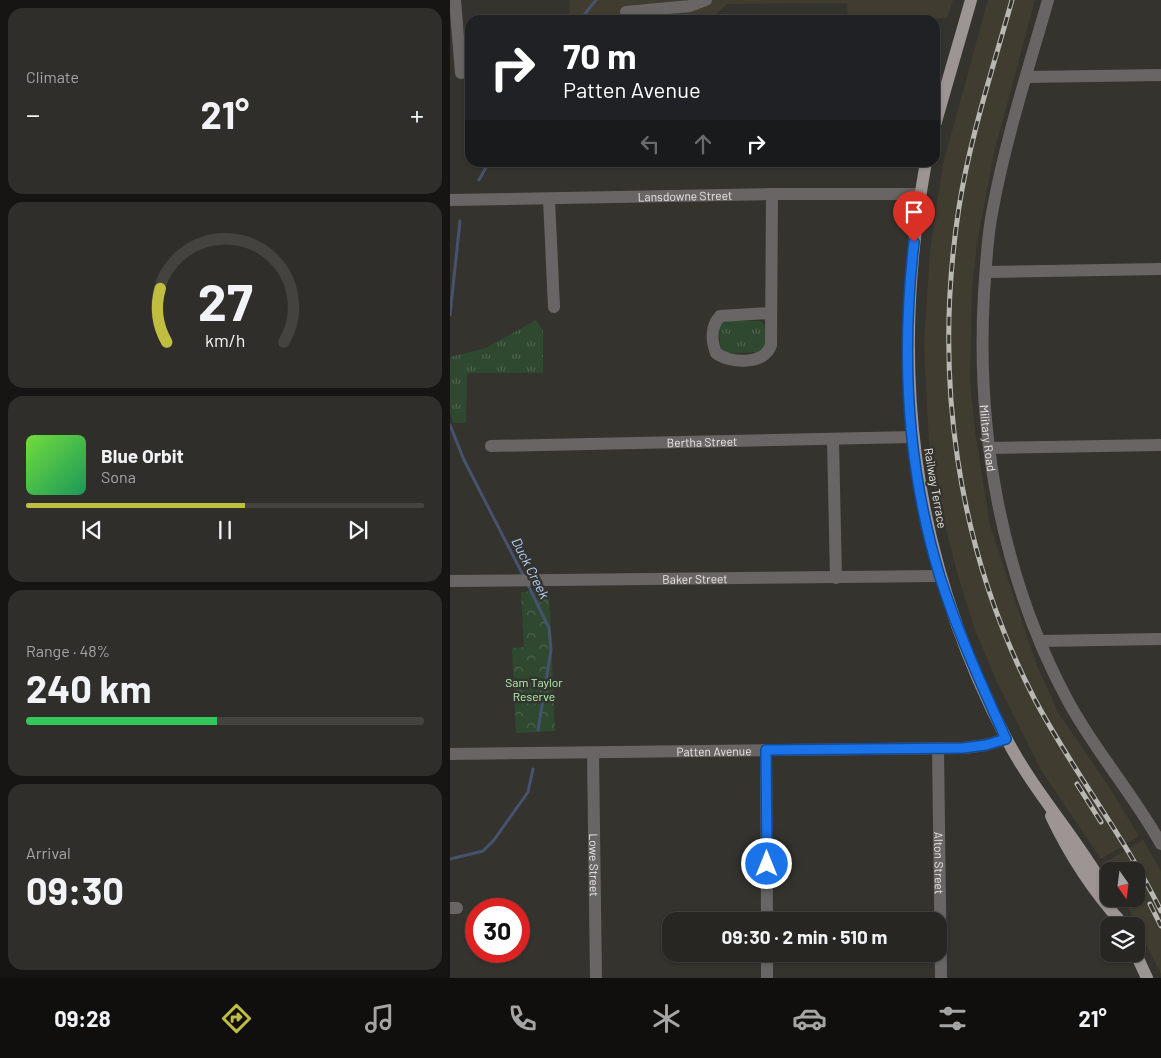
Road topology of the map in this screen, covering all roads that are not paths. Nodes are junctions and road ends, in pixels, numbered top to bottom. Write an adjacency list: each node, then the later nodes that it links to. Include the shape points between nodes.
1 (455, 0): 6 (street)
2 (706, 0): 5 (street, via 690,6)
3 (971, 0): 9 (main road)
4 (1048, 0): 8 (street, Military Road)
5 (626, 12)
6 (461, 73)
7 (1161, 75): 8 (street)
8 (1026, 77): 16 (street, Military Road, via 995,198)
9 (940, 108)
10 (925, 167): 12 (main road, Railway Terrace)
11 (772, 194): 12 (street, Lansdowne Street); 13 (street, Lansdowne Street); 18 (street)
12 (920, 194): 19 (main road, Railway Terrace, via 908,311)
13 (549, 199): 14 (street, Lansdowne Street); 17 (street)
14 (450, 200)
15 (1161, 270): 16 (street)
16 (986, 272): 23 (street, Military Road, via 982,366)
17 (554, 307)
18 (770, 313): 18 (street, via 771,345 764,356 729,360 716,353 713,329 720,316)
19 (913, 437): 20 (street, Bertha Street); 24 (main road, Railway Terrace)
20 (833, 439): 22 (street, Bertha Street); 25 (street)
21 (1161, 445): 23 (street)
22 (491, 446)
23 (989, 448): 28 (street, Military Road, via 1006,535)
24 (940, 576): 25 (street, Baker Street); 29 (main road, Railway Terrace, via 972,663)
25 (836, 578): 26 (street, Baker Street)
26 (450, 581)
27 (1161, 640): 28 (street)
28 (1040, 641): 35 (street, Military Road, via 1068,702)
29 (1006, 739): 30 (street, Patten Avenue, via 986,745); 34 (main road, Railway Terrace)
30 (938, 748): 31 (street, Patten Avenue); 43 (street, Alton Street)
31 (766, 750): 32 (street, Patten Avenue); 37 (street)
32 (593, 753): 33 (street, Patten Avenue); 41 (street, Lowe Street)
33 (450, 754)
34 (1041, 795): 36 (main road, Railway Terrace, via 1071,834); 38 (main road, Railway Terrace, via 1060,836 1099,898)
35 (1160, 838)
36 (1100, 881)
37 (767, 912)
38 (1116, 917)
39 (767, 962): 42 (street)
40 (1140, 962): 44 (main road)
41 (596, 978)
42 (767, 978)
43 (941, 978)
44 (1147, 978)

